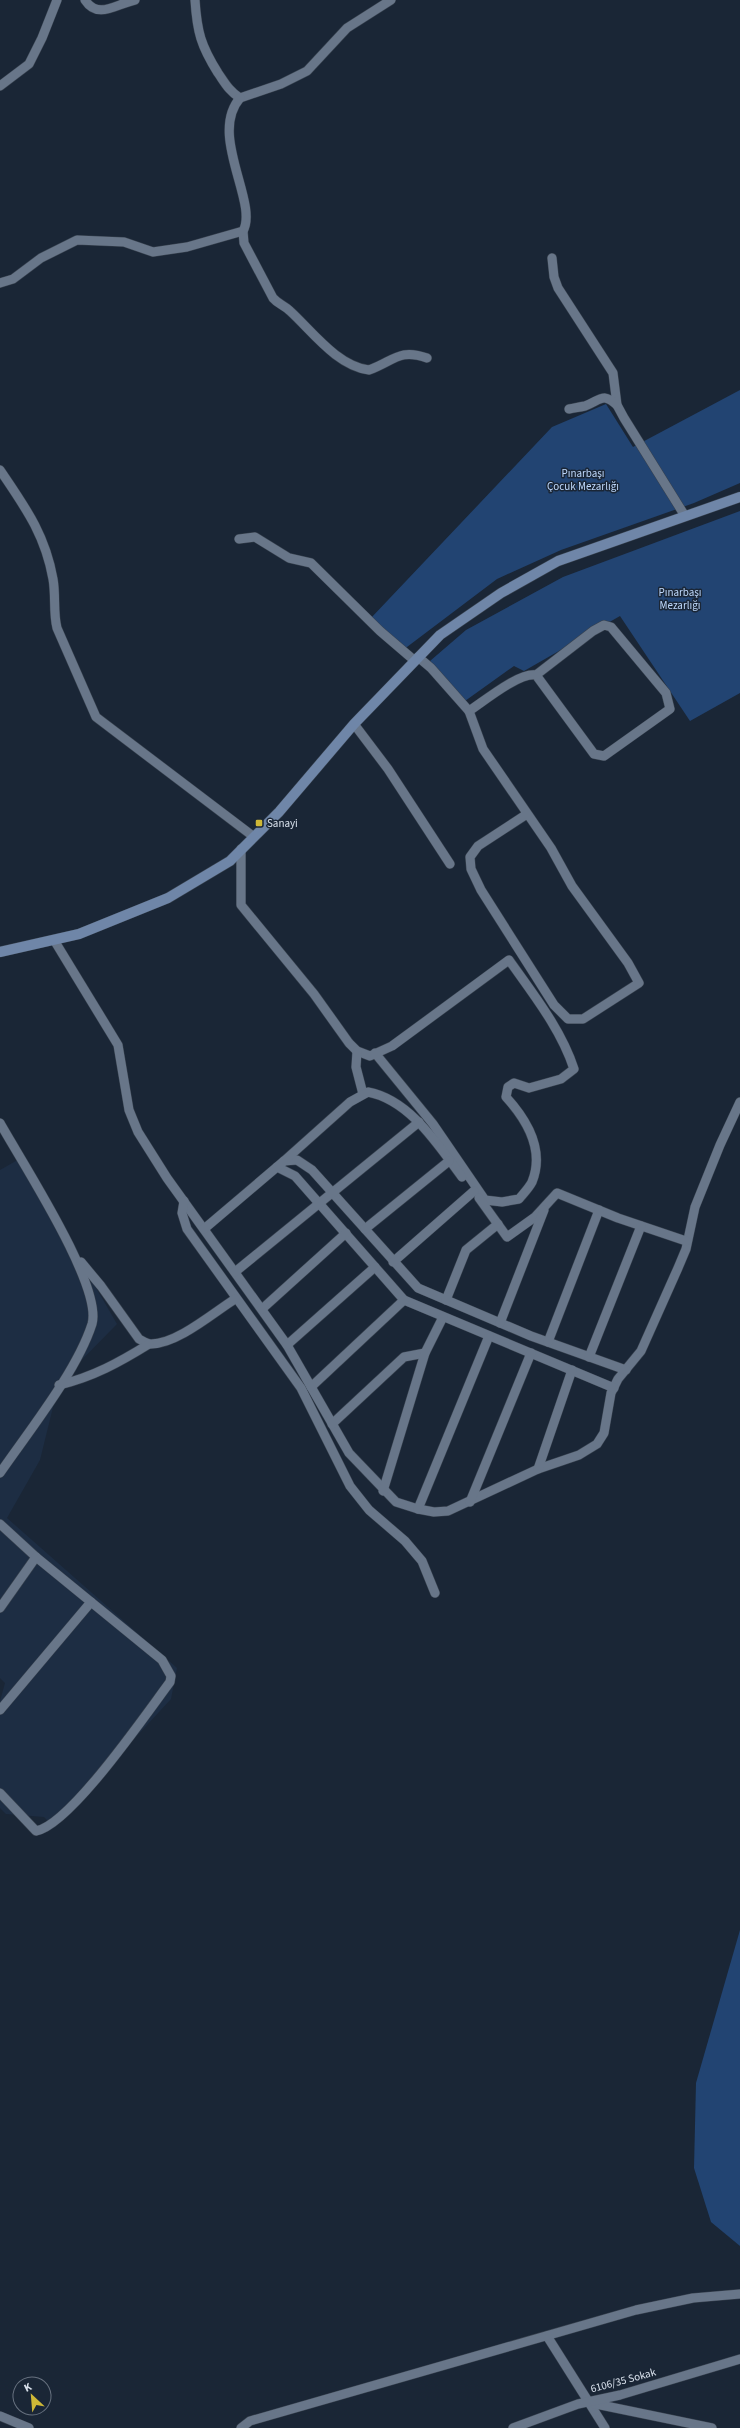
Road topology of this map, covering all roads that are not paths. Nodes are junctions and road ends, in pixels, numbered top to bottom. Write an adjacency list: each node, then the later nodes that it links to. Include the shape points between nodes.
1 (57, 0): 6 (street, via 29,64)
2 (85, 0): 3 (street, via 89,7 103,11)
3 (135, 0)
4 (196, 0): 7 (street, via 199,31 207,57 230,92)
5 (391, 0): 7 (street, via 347,28 307,71 281,84)
6 (0, 86)
7 (240, 98): 8 (street, via 233,106 230,136 232,159 245,208 247,224)
8 (243, 231): 10 (street, via 187,247 153,252 124,242 77,240 42,258 13,279); 11 (street, via 244,243 272,298 292,312 330,353 369,370 402,354 413,352)
9 (552, 258): 12 (street, via 558,288 613,373)
10 (0, 283)
11 (427, 358)
12 (617, 405): 13 (street, via 609,398 602,398 585,406); 16 (street)
13 (569, 409)
14 (0, 470): 23 (street, via 38,528 53,581 53,612 57,628 96,717)
15 (740, 497): 16 (main road)
16 (685, 516): 18 (main road, via 558,561 501,593 440,635)
17 (239, 539): 18 (street, via 255,537 289,558 311,563 380,631)
18 (417, 659): 20 (street, via 431,668); 21 (main road)
19 (536, 675): 19 (street, via 594,754 604,756 670,709 666,693 610,627 604,626 593,631); 20 (street, via 530,674 505,687)
20 (469, 711): 22 (street, via 483,749)
21 (354, 724): 23 (main road, via 279,812); 25 (street, via 388,769)
22 (527, 814): 22 (street, via 551,848 572,886 640,983 583,1019 568,1019 554,1005 481,890 471,869 470,857 478,846)
23 (254, 837): 24 (main road)
24 (241, 849): 26 (main road, via 230,861 168,898 79,934); 28 (street, via 241,905 314,994 349,1043)
25 (450, 864)
26 (54, 940): 27 (main road); 38 (street, via 118,1045 129,1110 138,1132)
27 (0, 952)
28 (358, 1051): 29 (street, via 370,1056); 30 (street, via 356,1066)
29 (375, 1053): 29 (street, via 392,1046 509,960 540,1003 570,1054 574,1069 561,1079 529,1088 514,1083 508,1087 506,1097 519,1111 534,1140 537,1163 532,1183 518,1199 502,1202 485,1200 433,1124)
30 (363, 1094): 32 (street, via 381,1094); 35 (street, via 350,1102)
31 (740, 1102): 47 (street, via 695,1207)
32 (419, 1122): 34 (street); 37 (street)
33 (0, 1123): 48 (street)
34 (449, 1161): 36 (street); 45 (street)
35 (281, 1164): 37 (street, via 297,1160 312,1170); 39 (street); 44 (street)
36 (474, 1191): 42 (street); 49 (street)
37 (332, 1192): 39 (street); 45 (street)
38 (184, 1201): 44 (street); 52 (street, via 182,1213 186,1229)
39 (319, 1203): 46 (street); 51 (street)
40 (546, 1205): 41 (street, via 556,1193); 42 (street, via 535,1217 507,1237); 57 (street)
41 (599, 1210): 43 (street); 59 (street)
42 (498, 1224): 54 (street, via 466,1250)
43 (641, 1226): 47 (street); 64 (street)
44 (204, 1229): 51 (street)
45 (365, 1229): 49 (street)
46 (346, 1233): 50 (street); 55 (street)
47 (686, 1241): 66 (street, via 683,1256 655,1323 641,1352)
48 (76, 1257): 60 (street, via 101,1286 139,1339); 67 (street, via 92,1298 92,1323 76,1358)
49 (393, 1262): 54 (street, via 418,1288)
50 (375, 1267): 53 (street); 61 (street)
51 (235, 1272): 55 (street)
52 (235, 1299): 60 (street, via 185,1331); 78 (street, via 277,1352 300,1388 350,1486 369,1510 422,1561)
53 (404, 1300): 56 (street); 68 (street)
54 (446, 1300): 57 (street)
55 (262, 1309): 61 (street)
56 (443, 1317): 58 (street); 62 (street)
57 (500, 1322): 59 (street)
58 (489, 1336): 63 (street); 75 (street)
59 (548, 1342): 64 (street)
60 (149, 1344): 67 (street, via 118,1363 84,1379)
61 (287, 1345): 68 (street)
62 (425, 1353): 70 (street, via 404,1357); 73 (street)
63 (531, 1354): 65 (street); 74 (street)
64 (589, 1357): 66 (street)
65 (572, 1370): 69 (street); 71 (street)
66 (626, 1370): 69 (street)
67 (59, 1385): 72 (street)
68 (311, 1387): 70 (street)
69 (614, 1388): 71 (street, via 604,1433 597,1444 579,1455)
70 (332, 1424): 73 (street, via 349,1453)
71 (538, 1469): 74 (street)
72 (0, 1473)
73 (384, 1491): 75 (street, via 396,1502)
74 (470, 1502): 75 (street, via 434,1512)
75 (418, 1509)
76 (0, 1524): 77 (street)
77 (36, 1557): 79 (street); 80 (street)
78 (435, 1594)
79 (91, 1602): 81 (street); 82 (street, via 162,1660 171,1676 170,1682 79,1801 45,1830 36,1831)
80 (0, 1608)
81 (0, 1710)
82 (0, 1793)
83 (740, 2294): 84 (street, via 693,2298 636,2310)
84 (547, 2336): 86 (street); 89 (street, via 250,2421)
85 (740, 2359): 86 (street, 6106/35 Sokak)
86 (588, 2402): 90 (street, 6106/35 Sokak); 91 (street); 92 (street)
87 (0, 2416): 88 (street)
88 (29, 2428)
89 (241, 2428)
90 (513, 2428)
91 (605, 2428)
92 (712, 2428)

